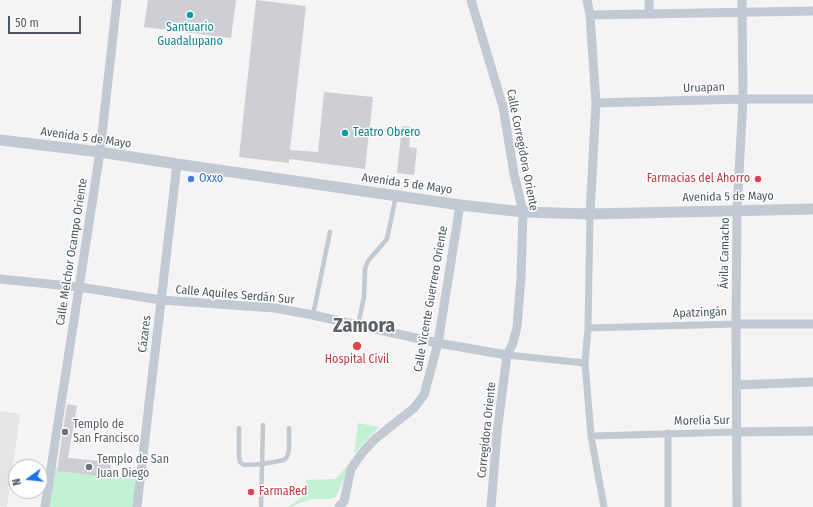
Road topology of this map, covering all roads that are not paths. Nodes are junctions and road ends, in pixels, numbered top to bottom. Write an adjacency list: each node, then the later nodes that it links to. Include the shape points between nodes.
1 (117, 0): 14 (street, Calle Melchor Ocampo Oriente)
2 (471, 0): 20 (street, Calle Corregidora Oriente, via 503,107)
3 (587, 0): 9 (street)
4 (649, 0): 8 (street)
5 (742, 0): 7 (street, Ávila Camacho)
6 (813, 11): 7 (street)
7 (742, 13): 8 (street); 11 (street, Ávila Camacho)
8 (649, 14): 9 (street)
9 (590, 15): 12 (street)
10 (813, 98): 11 (street, Uruapan)
11 (743, 99): 12 (street, Uruapan); 19 (street, Ávila Camacho)
12 (596, 103): 21 (street)
13 (0, 140): 14 (street, Avenida 5 de Mayo)
14 (100, 152): 15 (street, Avenida 5 de Mayo); 24 (street, Calle Melchor Ocampo Oriente)
15 (177, 164): 16 (street, Avenida 5 de Mayo); 25 (street, Cázares)
16 (396, 196): 17 (street, Avenida 5 de Mayo); 29 (lane, via 387,239 368,261 365,269 364,297)
17 (460, 205): 20 (street, Avenida 5 de Mayo); 31 (street, Calle Vicente Guerrero Oriente)
18 (813, 209): 19 (street, Avenida 5 de Mayo)
19 (738, 210): 21 (street, Avenida 5 de Mayo); 27 (street, Ávila Camacho)
20 (523, 212): 21 (street, Avenida 5 de Mayo); 32 (street, Calle Corregidora Oriente, via 516,327 513,343)
21 (590, 214): 30 (street)
22 (330, 232): 26 (lane)
23 (0, 279): 24 (street, Calle Aquiles Serdán Sur)
24 (80, 287): 25 (street, Calle Aquiles Serdán Sur); 44 (street, Calle Melchor Ocampo Oriente)
25 (161, 300): 26 (street, Calle Aquiles Serdán Sur, via 275,308); 45 (street, Cázares)
26 (313, 315): 29 (street, Calle Aquiles Serdán Sur)
27 (736, 324): 28 (street, Apatzingán); 30 (street, Apatzingán); 35 (street, Ávila Camacho)
28 (813, 324)
29 (358, 325): 31 (street, Calle Aquiles Serdán Sur)
30 (588, 328): 33 (street)
31 (438, 343): 32 (street, Calle Aquiles Serdán Sur); 47 (street, Calle Vicente Guerrero Oriente, via 424,395 414,408 375,439 362,453 350,469 344,501)
32 (507, 355): 33 (street, Calle Aquiles Serdán Sur); 48 (street, Corregidora Oriente)
33 (585, 363): 42 (street)
34 (813, 382): 35 (street)
35 (736, 385): 39 (street, Ávila Camacho)
36 (263, 425): 43 (lane)
37 (239, 428): 43 (lane, via 240,462 244,465)
38 (289, 428): 43 (lane, via 287,457 284,460)
39 (736, 432): 40 (street, Morelia Sur); 41 (street, Morelia Sur); 51 (street, Ávila Camacho)
40 (813, 432)
41 (668, 433): 42 (street, Morelia Sur); 50 (street)
42 (591, 436): 49 (street)
43 (262, 464): 46 (lane)
44 (45, 507)
45 (137, 507)
46 (261, 507)
47 (339, 507)
48 (491, 507)
49 (604, 507)
50 (668, 507)
51 (737, 507)

